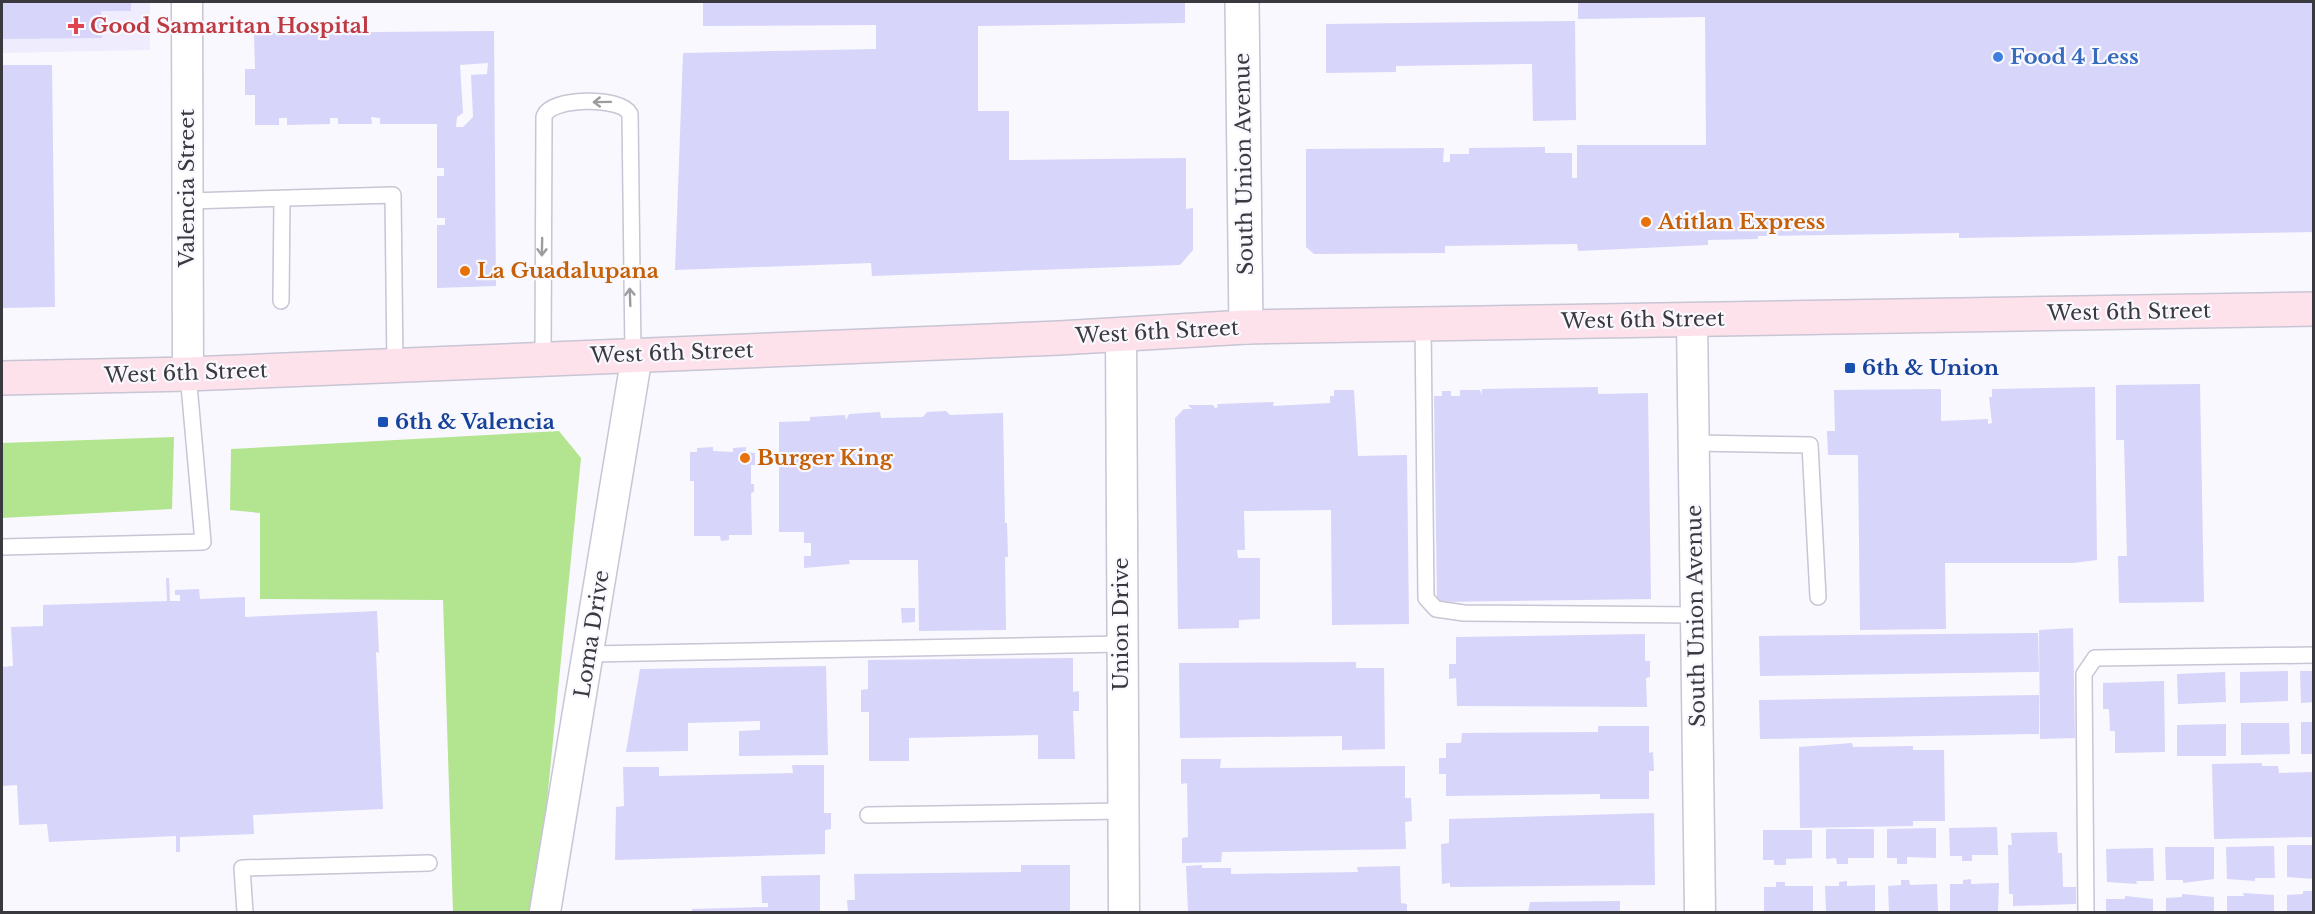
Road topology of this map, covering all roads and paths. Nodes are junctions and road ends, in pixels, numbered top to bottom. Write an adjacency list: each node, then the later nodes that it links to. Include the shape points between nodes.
1 (187, 2): 4 (street, Valencia Street)
2 (1242, 2): 9 (street, South Union Avenue)
3 (282, 199): 4 (lane); 5 (lane); 13 (lane, via 393,195)
4 (189, 201): 14 (street, Valencia Street)
5 (281, 301)
6 (2313, 309): 7 (main road, West 6th Street)
7 (1692, 320): 8 (main road, West 6th Street); 16 (street, South Union Avenue)
8 (1423, 324): 9 (main road, West 6th Street); 19 (lane, via 1426,598 1436,609 1464,613)
9 (1246, 327): 10 (main road, West 6th Street)
10 (1121, 335): 11 (main road, West 6th Street); 20 (street, Union Drive)
11 (635, 355): 12 (main road, West 6th Street); 12 (lane, one-way to 12, via 630,114 622,104 613,102 562,103 545,111 544,117); 21 (street, Loma Drive)
12 (543, 359): 13 (main road, West 6th Street)
13 (395, 365): 14 (main road, West 6th Street)
14 (188, 374): 15 (main road, West 6th Street); 17 (lane, via 203,542)
15 (2, 378)
16 (1694, 444): 18 (lane, via 1810,445); 19 (street, South Union Avenue)
17 (2, 547)
18 (1818, 597)
19 (1696, 615): 29 (street, South Union Avenue)
20 (1120, 644): 21 (lane); 23 (street, Union Drive)
21 (590, 654): 27 (street, Loma Drive)
22 (2313, 656): 30 (lane, via 2096,658 2084,675)
23 (1123, 811): 24 (lane); 28 (street, Union Drive)
24 (868, 815)
25 (429, 863): 26 (lane, via 242,868)
26 (245, 912)
27 (545, 912)
28 (1124, 912)
29 (1700, 912)
30 (2086, 912)

